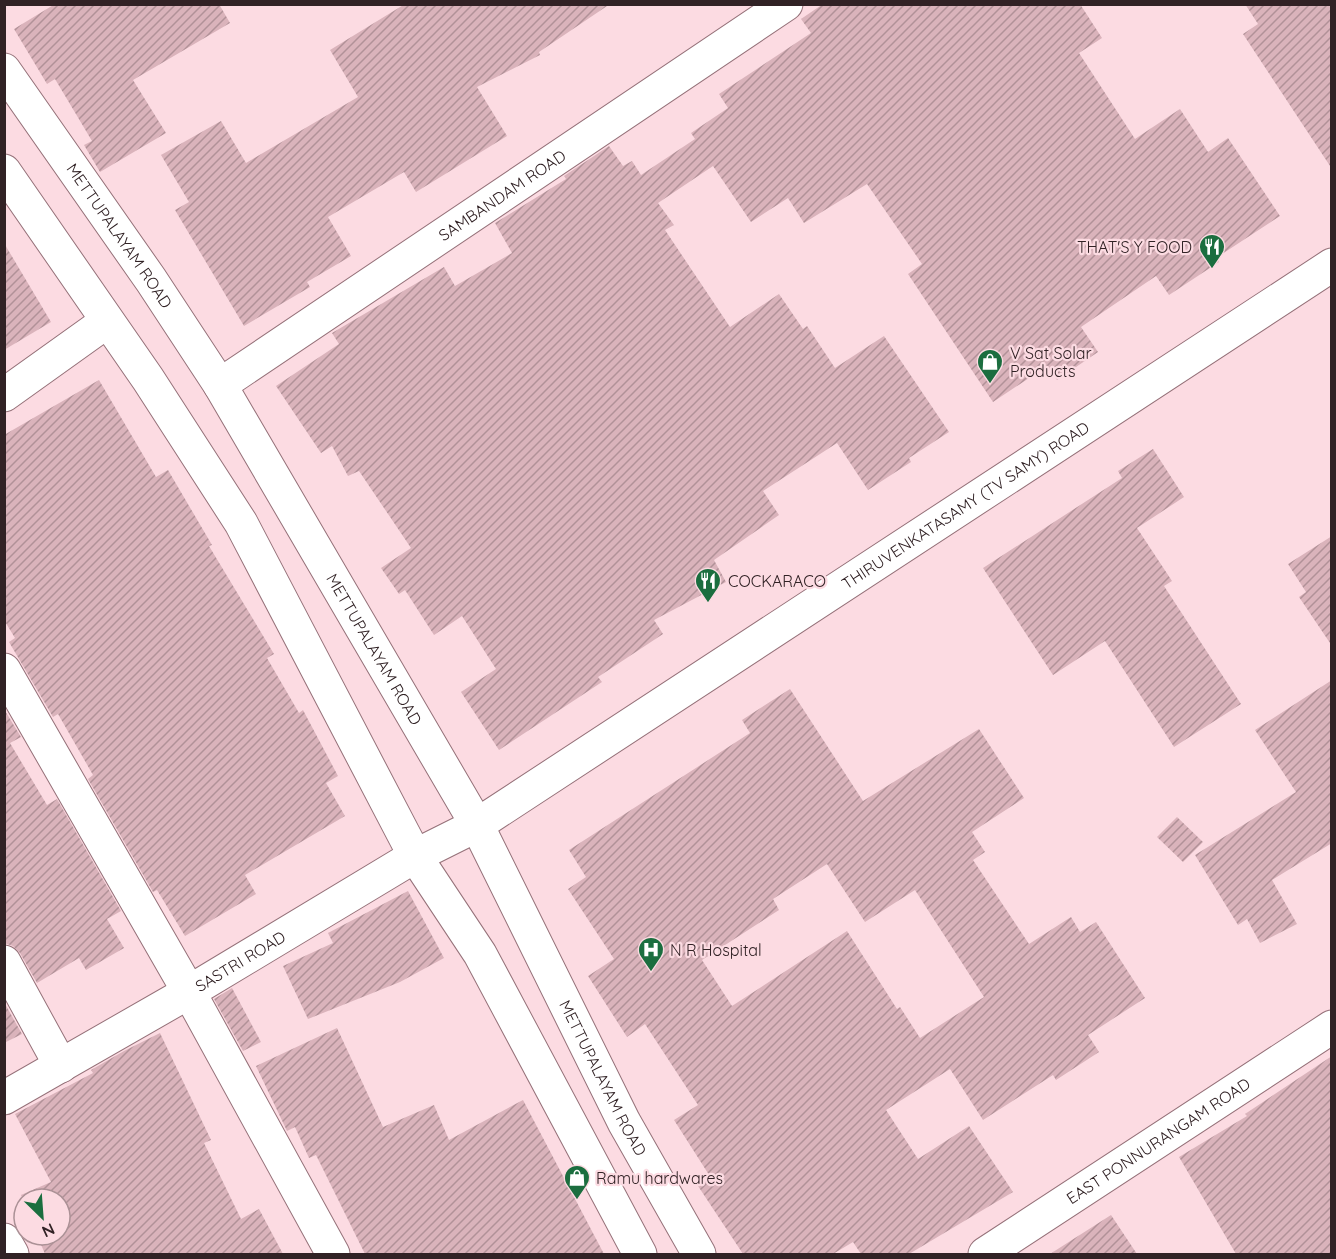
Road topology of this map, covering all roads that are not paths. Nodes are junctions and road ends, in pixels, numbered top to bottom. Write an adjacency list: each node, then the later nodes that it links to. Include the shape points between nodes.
1 (786, 4): 6 (main road, SAMBANDAM ROAD)
2 (4, 70): 6 (main road, METTUPALAYAM ROAD)
3 (4, 171): 5 (main road)
4 (1332, 265): 9 (main road, THIRUVENKATASAMY (TV SAMY) ROAD)
5 (106, 321): 7 (main road); 10 (main road, via 242,523)
6 (220, 385): 9 (main road, METTUPALAYAM ROAD)
7 (4, 395)
8 (4, 670): 12 (main road)
9 (477, 825): 10 (main road, SASTRI ROAD); 20 (main road, METTUPALAYAM ROAD, via 624,1122)
10 (415, 856): 12 (main road, SASTRI ROAD); 19 (main road, via 480,954)
11 (4, 962): 14 (main road)
12 (189, 992): 14 (main road, SASTRI ROAD); 18 (main road)
13 (1332, 1027): 21 (main road, EAST PONNURANGAM ROAD)
14 (61, 1066): 15 (main road, SASTRI ROAD)
15 (4, 1098)
16 (4, 1240): 17 (main road)
17 (12, 1254)
18 (333, 1254)
19 (640, 1254)
20 (699, 1254)
21 (985, 1254)

